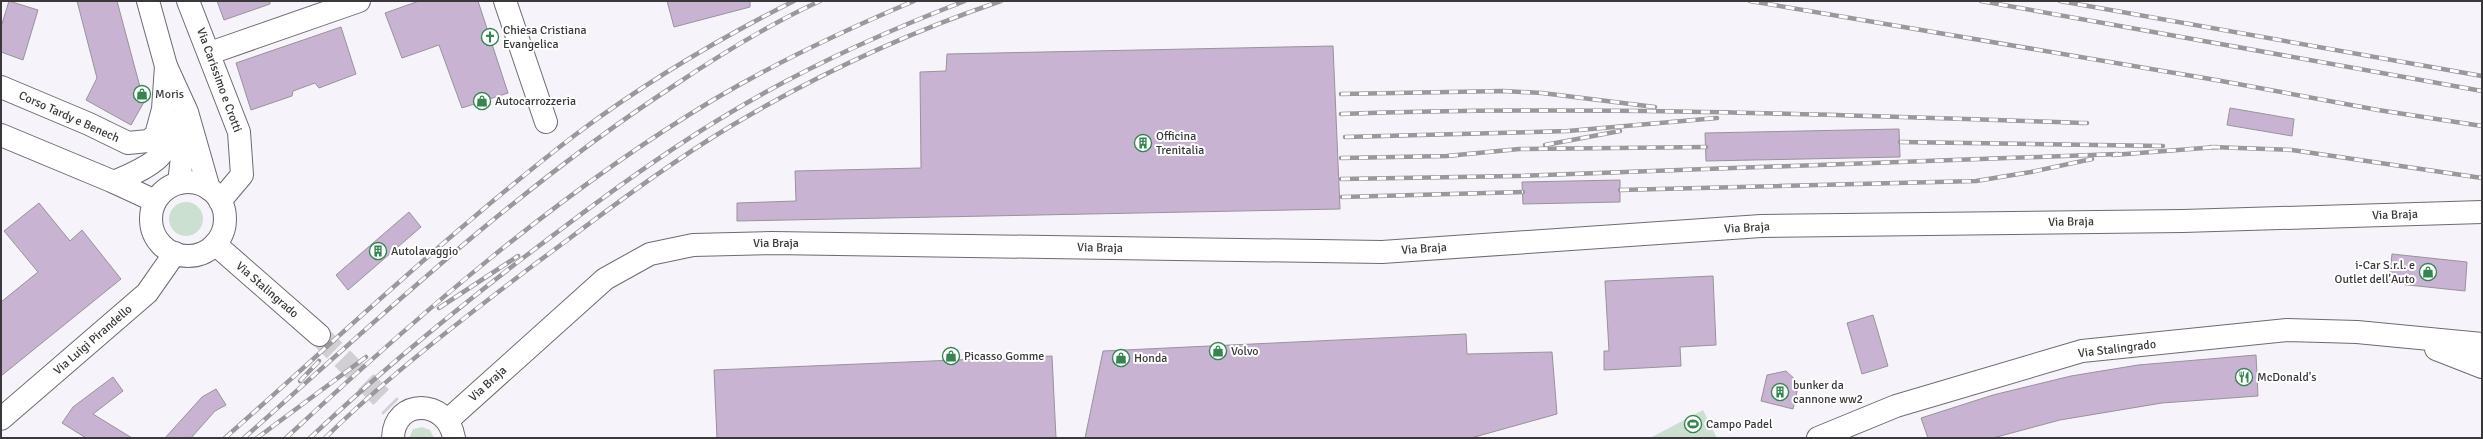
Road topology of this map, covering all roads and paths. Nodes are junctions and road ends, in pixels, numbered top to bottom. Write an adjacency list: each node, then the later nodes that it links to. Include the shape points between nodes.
1 (148, 1): 6 (main road)
2 (188, 1): 5 (main road, Via Carissimo e Crotti)
3 (359, 1): 5 (main road)
4 (505, 1): 10 (main road)
5 (210, 53): 14 (main road, Via Carissimo e Crotti, via 240,132 242,175)
6 (166, 66): 8 (main road, Corso Tardy e Benech); 9 (main road)
7 (1, 87): 8 (main road, Corso Tardy e Benech, via 128,143 148,141 156,135)
8 (163, 109): 12 (main road, Corso Tardy e Benech, via 170,128 170,140 161,156 143,169)
9 (187, 112): 13 (main road); 14 (main road)
10 (546, 122)
11 (1, 135): 12 (main road)
12 (114, 182): 15 (main road)
13 (179, 183): 14 (main road, via 195,183); 15 (main road, via 165,190)
14 (214, 195): 19 (main road, via 224,224)
15 (155, 202): 20 (main road, via 151,217 153,232 162,245)
16 (2482, 212): 17 (main road, Via Braja)
17 (2460, 213): 18 (main road, Via Braja); 26 (main road, Via Braja, via 2175,221 1761,226 1382,252 772,243 693,245 650,254 605,279)
18 (2482, 222)
19 (215, 244): 20 (main road, via 196,255); 21 (main road, Via Stalingrado)
20 (175, 253): 25 (main road, Via Luigi Pirandello, via 147,293)
21 (319, 335)
22 (2405, 338): 23 (main road, Via Stalingrado); 24 (main road, Via Stalingrado); 28 (main road, Via Stalingrado, via 2357,332 2288,330 2082,351 1896,406)
23 (2482, 344)
24 (2482, 367)
25 (1, 419)
26 (451, 429): 27 (main road, via 431,408 396,411)
27 (393, 438)
28 (1818, 438)

